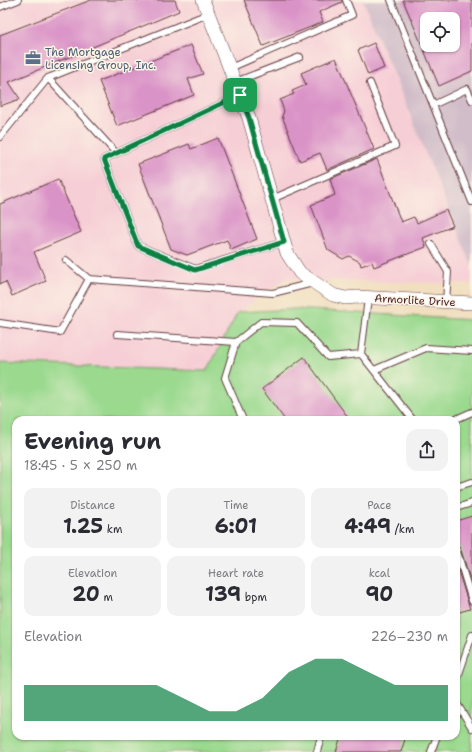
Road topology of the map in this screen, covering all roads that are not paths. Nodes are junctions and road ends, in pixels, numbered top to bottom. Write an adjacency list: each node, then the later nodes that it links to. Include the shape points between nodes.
1 (18, 0): 5 (lane)
2 (203, 0): 6 (street, Armorlite Drive)
3 (346, 0): 8 (lane, via 352,15)
4 (391, 0): 14 (lane)
5 (0, 7)
6 (208, 14): 8 (street, Armorlite Drive); 9 (lane)
7 (300, 57): 10 (lane)
8 (230, 68): 10 (street, Armorlite Drive)
9 (48, 78): 15 (lane); 16 (lane)
10 (235, 82): 12 (street, Armorlite Drive)
11 (370, 83): 17 (lane, via 395,146)
12 (240, 95): 16 (lane); 17 (street, Armorlite Drive)
13 (472, 100): 14 (lane, via 467,89)
14 (433, 105): 18 (lane)
15 (0, 137)
16 (116, 153): 19 (lane, via 104,159 138,246 195,270)
17 (272, 199): 19 (street, Armorlite Drive)
18 (472, 202)
19 (284, 242): 23 (street, Armorlite Drive, via 287,253 300,273)
20 (431, 244): 25 (lane, via 448,272)
21 (66, 260): 22 (lane)
22 (89, 279): 23 (lane, via 273,294); 27 (lane, via 60,332)
23 (315, 283): 24 (street, Armorlite Drive, via 333,295 345,298)
24 (363, 297): 25 (street, Armorlite Drive); 31 (lane)
25 (446, 302): 26 (street, Armorlite Drive)
26 (472, 303)
27 (0, 323)
28 (117, 334): 29 (lane)
29 (236, 342): 31 (lane, via 261,322 297,323 328,357); 34 (lane, via 225,378)
30 (472, 351): 32 (lane, via 426,348)
31 (361, 354): 32 (lane)
32 (374, 370): 35 (lane)
33 (472, 412): 36 (lane)
34 (241, 416)
35 (411, 416)
36 (460, 417)
37 (472, 482): 38 (lane)
38 (460, 486)
39 (472, 503): 40 (lane)
40 (460, 507)
41 (460, 561): 42 (lane)
42 (472, 601)
43 (472, 635): 44 (lane)
44 (460, 671)
45 (460, 708): 46 (lane)
46 (472, 728)
47 (320, 740): 49 (lane)
48 (436, 740): 50 (lane)
49 (317, 752)
50 (431, 752)

